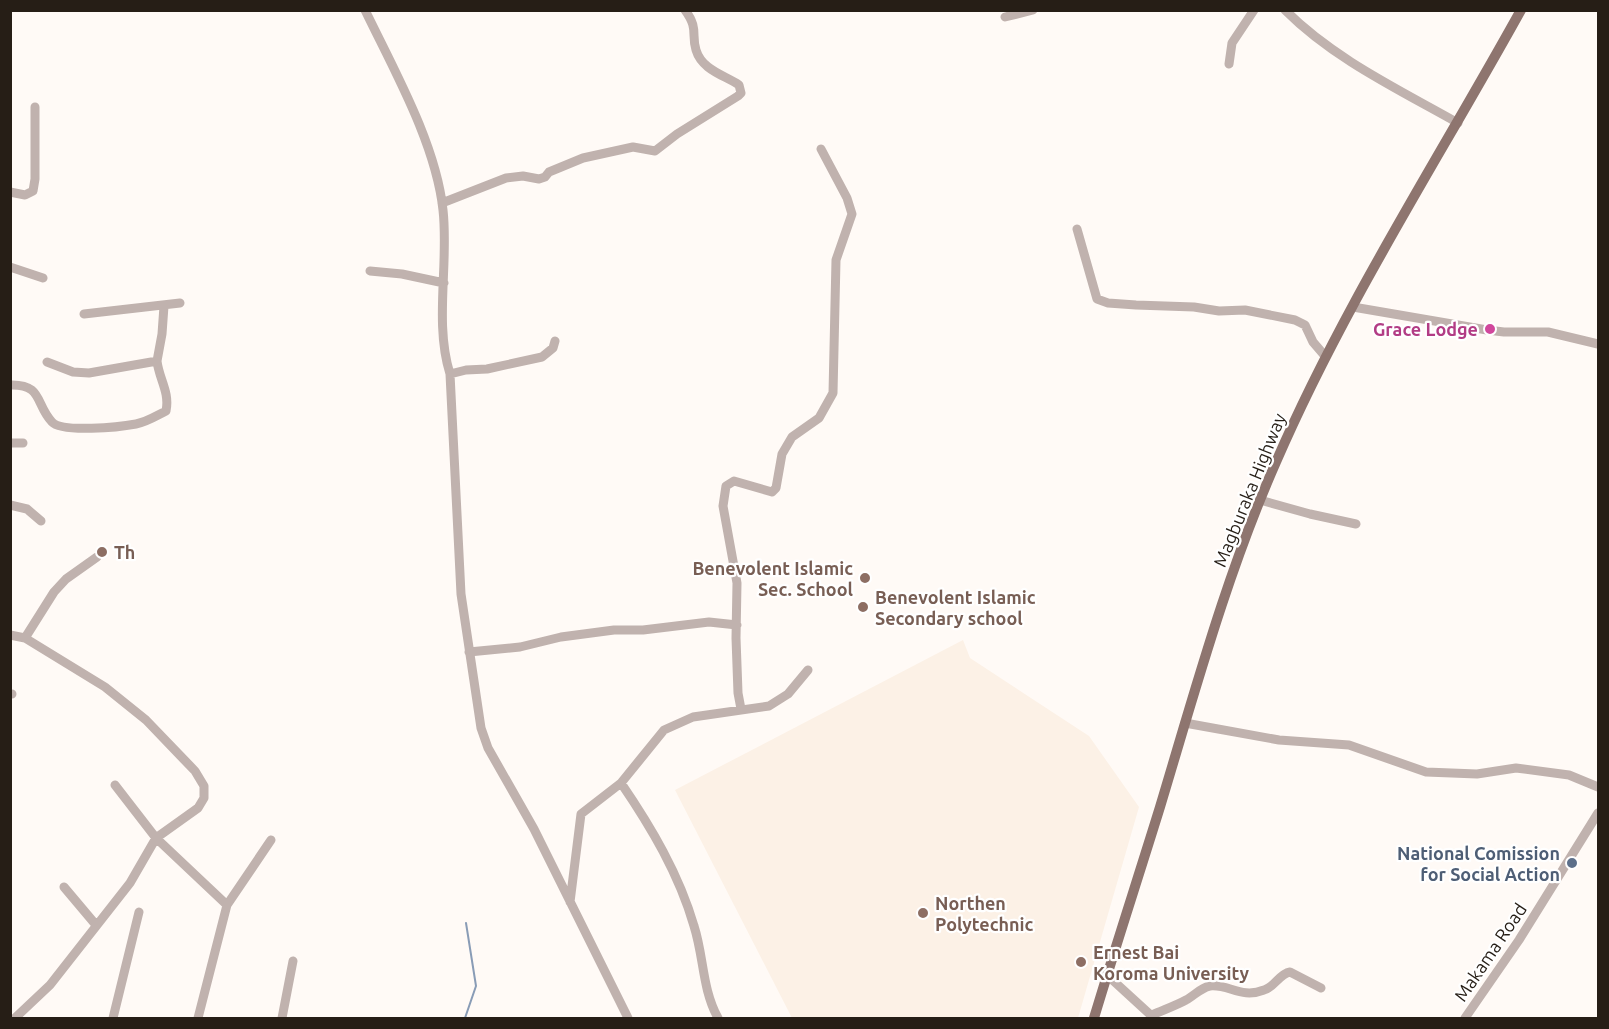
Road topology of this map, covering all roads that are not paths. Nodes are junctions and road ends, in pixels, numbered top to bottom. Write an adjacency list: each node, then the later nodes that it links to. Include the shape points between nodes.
1 (365, 10): 13 (street, via 427,145)
2 (685, 10): 13 (street, via 703,62 739,85 738,96 655,151 633,147 583,158 539,179 506,178)
3 (1033, 10): 7 (street)
4 (1254, 10): 8 (street, via 1232,43)
5 (1521, 10): 10 (main road, Magburaka Highway)
6 (1287, 11): 10 (street, via 1317,40)
7 (1005, 17)
8 (1229, 64)
9 (35, 107): 12 (street, via 33,191 25,195)
10 (1458, 123): 21 (main road, Magburaka Highway)
11 (821, 149): 37 (street, via 852,214 837,260 833,393 819,418 792,437 782,454 772,492 734,481 726,486 723,506 737,583)
12 (10, 192)
13 (442, 203): 18 (street)
14 (1077, 229): 25 (street, via 1097,299 1108,303 1245,310 1295,320 1305,325)
15 (10, 267): 17 (street)
16 (370, 271): 18 (street)
17 (43, 278)
18 (444, 283): 28 (street, via 446,362)
19 (180, 303): 20 (street)
20 (164, 306): 22 (street); 26 (street)
21 (1353, 307): 24 (street, via 1487,330 1548,332); 25 (main road, Magburaka Highway)
22 (84, 314)
23 (555, 341): 28 (street, via 542,357)
24 (1599, 344)
25 (1325, 356): 32 (main road, Magburaka Highway)
26 (157, 361): 27 (street, via 89,373 73,372); 29 (street, via 166,388 166,411 136,424 61,427 53,423 35,391 26,385)
27 (47, 362)
28 (450, 374): 40 (street, via 461,594)
29 (10, 385)
30 (10, 443): 31 (street)
31 (23, 443)
32 (1260, 500): 35 (street); 43 (main road, Magburaka Highway)
33 (10, 505): 34 (street, via 27,509)
34 (41, 521)
35 (1356, 524)
36 (97, 557): 39 (street, via 54,592)
37 (737, 625): 40 (street, via 709,622 614,630); 42 (street)
38 (10, 635): 39 (street)
39 (25, 638): 48 (street, via 105,687 146,720 195,771 204,786 204,798 198,808)
40 (470, 652): 51 (street, via 481,728 488,748 534,828)
41 (808, 670): 42 (street, via 780,700 769,706)
42 (741, 709): 44 (street, via 693,717 664,730)
43 (1185, 723): 46 (street, via 1279,740 1349,745 1426,772 1477,774 1516,768 1569,775); 56 (main road, Magburaka Highway)
44 (621, 783): 51 (street, via 581,814); 64 (street, via 675,876 693,923 706,991)
45 (115, 785): 48 (street)
46 (1599, 787)
47 (1599, 813): 66 (street, Makama Road)
48 (156, 838): 52 (street); 54 (street, via 130,884)
49 (271, 840): 52 (street)
50 (64, 887): 54 (street)
51 (570, 902): 63 (street)
52 (227, 905): 61 (street)
53 (139, 912): 60 (street)
54 (96, 925): 59 (street, via 50,985)
55 (293, 961): 62 (street)
56 (1107, 975): 58 (street); 65 (main road, Magburaka Highway)
57 (1321, 988): 58 (street, via 1290,972 1266,990 1248,994 1211,986)
58 (1153, 1017)
59 (15, 1018)
60 (113, 1018)
61 (198, 1018)
62 (282, 1018)
63 (628, 1018)
64 (718, 1018)
65 (1094, 1018)
66 (1465, 1018)

